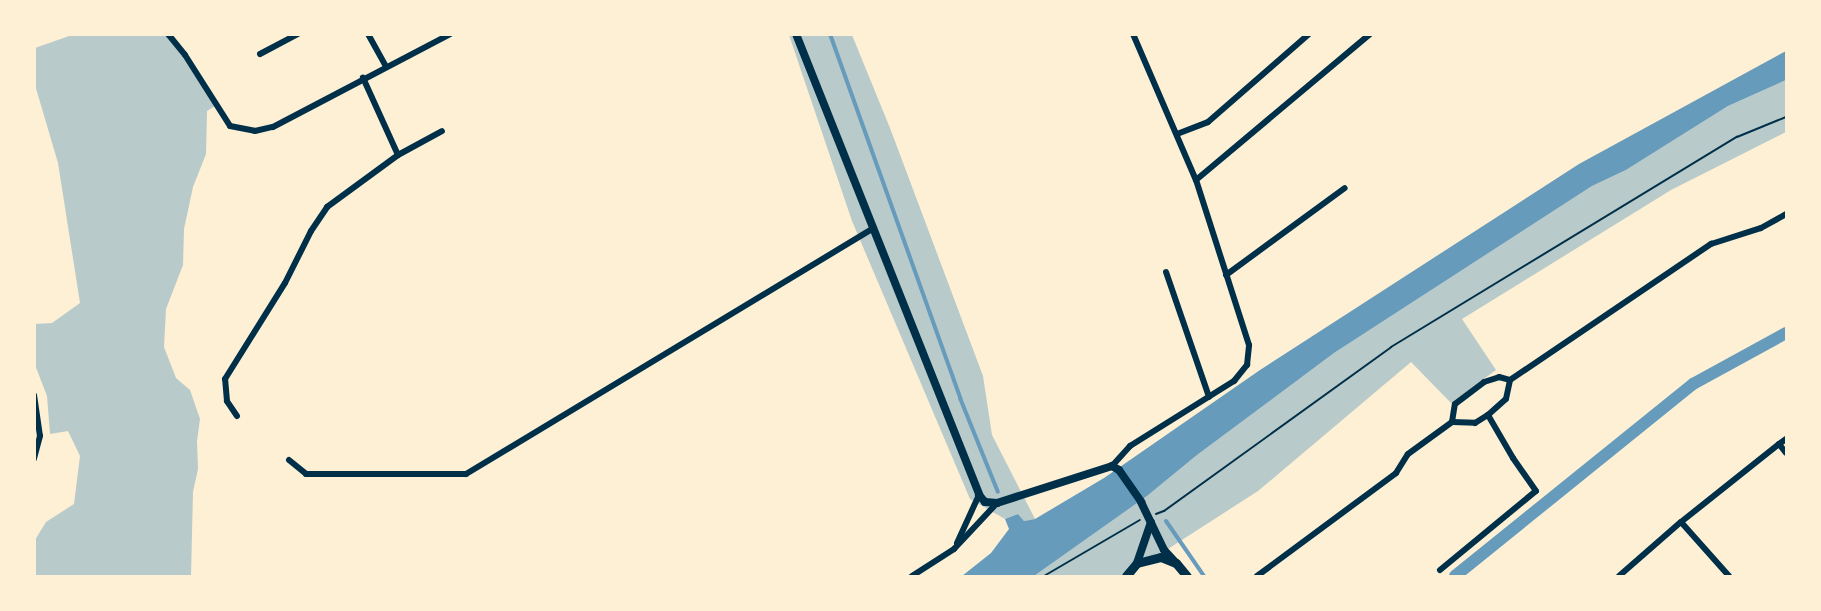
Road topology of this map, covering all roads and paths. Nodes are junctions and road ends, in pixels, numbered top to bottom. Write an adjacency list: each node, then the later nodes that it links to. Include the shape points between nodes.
1 (168, 34): 12 (street, via 230,126 255,131 273,127)
2 (298, 34): 10 (street)
3 (368, 34): 11 (street)
4 (450, 34): 11 (street)
5 (796, 34): 20 (street)
6 (1142, 34): 9 (street)
7 (1309, 34): 15 (street, via 1208,122)
8 (1370, 34): 17 (street)
9 (1134, 37): 15 (street)
10 (260, 54)
11 (386, 66): 12 (street)
12 (363, 78): 16 (street)
13 (1786, 117): 37 (path, via 1737,136 1391,347)
14 (442, 131): 16 (street)
15 (1177, 135): 17 (street)
16 (398, 155): 27 (street, via 327,207 311,231 285,283 225,379 227,401)
17 (1196, 180): 22 (street)
18 (1345, 188): 22 (street)
19 (1786, 214): 23 (street, via 1761,228 1711,244)
20 (871, 230): 33 (street, via 466,474 306,474); 35 (street)
21 (1166, 272): 25 (street)
22 (1226, 275): 25 (street, via 1249,345 1247,365 1234,381)
23 (1509, 380): 26 (street, via 1506,399); 28 (street, via 1499,377 1472,390 1455,404)
24 (34, 395): 32 (street, via 40,436)
25 (1209, 397): 34 (street, via 1131,446)
26 (1488, 415): 28 (street, via 1475,423); 44 (street, via 1536,491)
27 (237, 416)
28 (1452, 422): 49 (street, via 1408,454 1396,473)
29 (1786, 439): 30 (street)
30 (1779, 444): 31 (street); 40 (street)
31 (1786, 453)
32 (34, 459)
33 (289, 460)
34 (1116, 468): 36 (street); 39 (street)
35 (979, 495): 36 (street, via 985,502); 41 (street)
36 (997, 503): 41 (street)
37 (1164, 511)
38 (1140, 520): 46 (path)
39 (1151, 521): 42 (street); 43 (street, via 1164,550)
40 (1681, 522): 50 (street); 51 (street)
41 (954, 549): 45 (street)
42 (1137, 563): 43 (main road, via 1152,557); 47 (main road)
43 (1176, 563): 48 (main road)
44 (1440, 570)
45 (912, 576)
46 (1044, 576)
47 (1126, 576)
48 (1187, 576)
49 (1257, 576)
50 (1619, 576)
51 (1729, 576)

